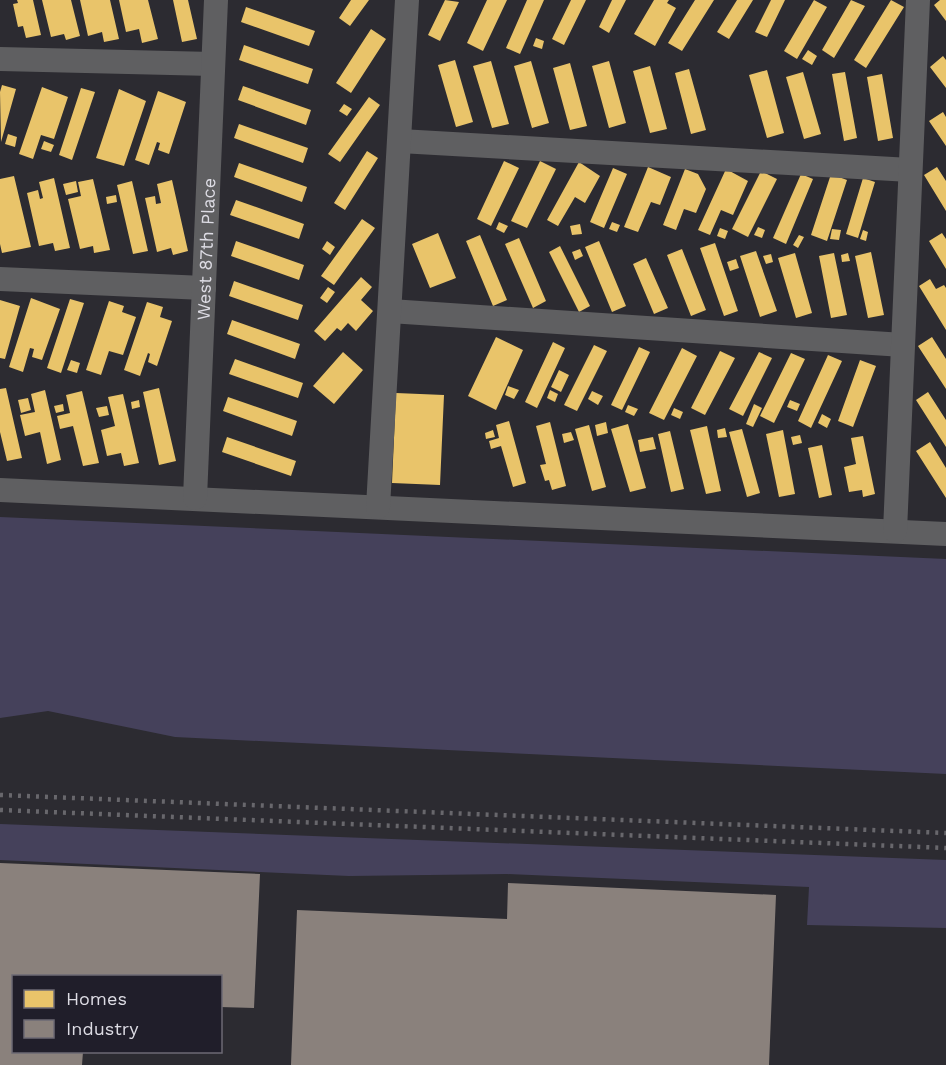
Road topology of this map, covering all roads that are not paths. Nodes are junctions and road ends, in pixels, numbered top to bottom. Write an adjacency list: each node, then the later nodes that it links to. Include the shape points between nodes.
1 (216, 0): 5 (street, West 87th Place)
2 (408, 0): 6 (street)
3 (918, 0): 7 (street)
4 (0, 59): 5 (street)
5 (213, 64): 9 (street, West 87th Place)
6 (400, 141): 7 (street); 10 (street)
7 (910, 170): 11 (street)
8 (0, 279): 9 (street)
9 (204, 288): 13 (street, West 87th Place)
10 (390, 311): 11 (street); 14 (street)
11 (903, 345): 15 (street)
12 (0, 490): 13 (street)
13 (195, 498): 14 (street)
14 (378, 507): 15 (street)
15 (895, 531): 16 (street)
16 (946, 534)

